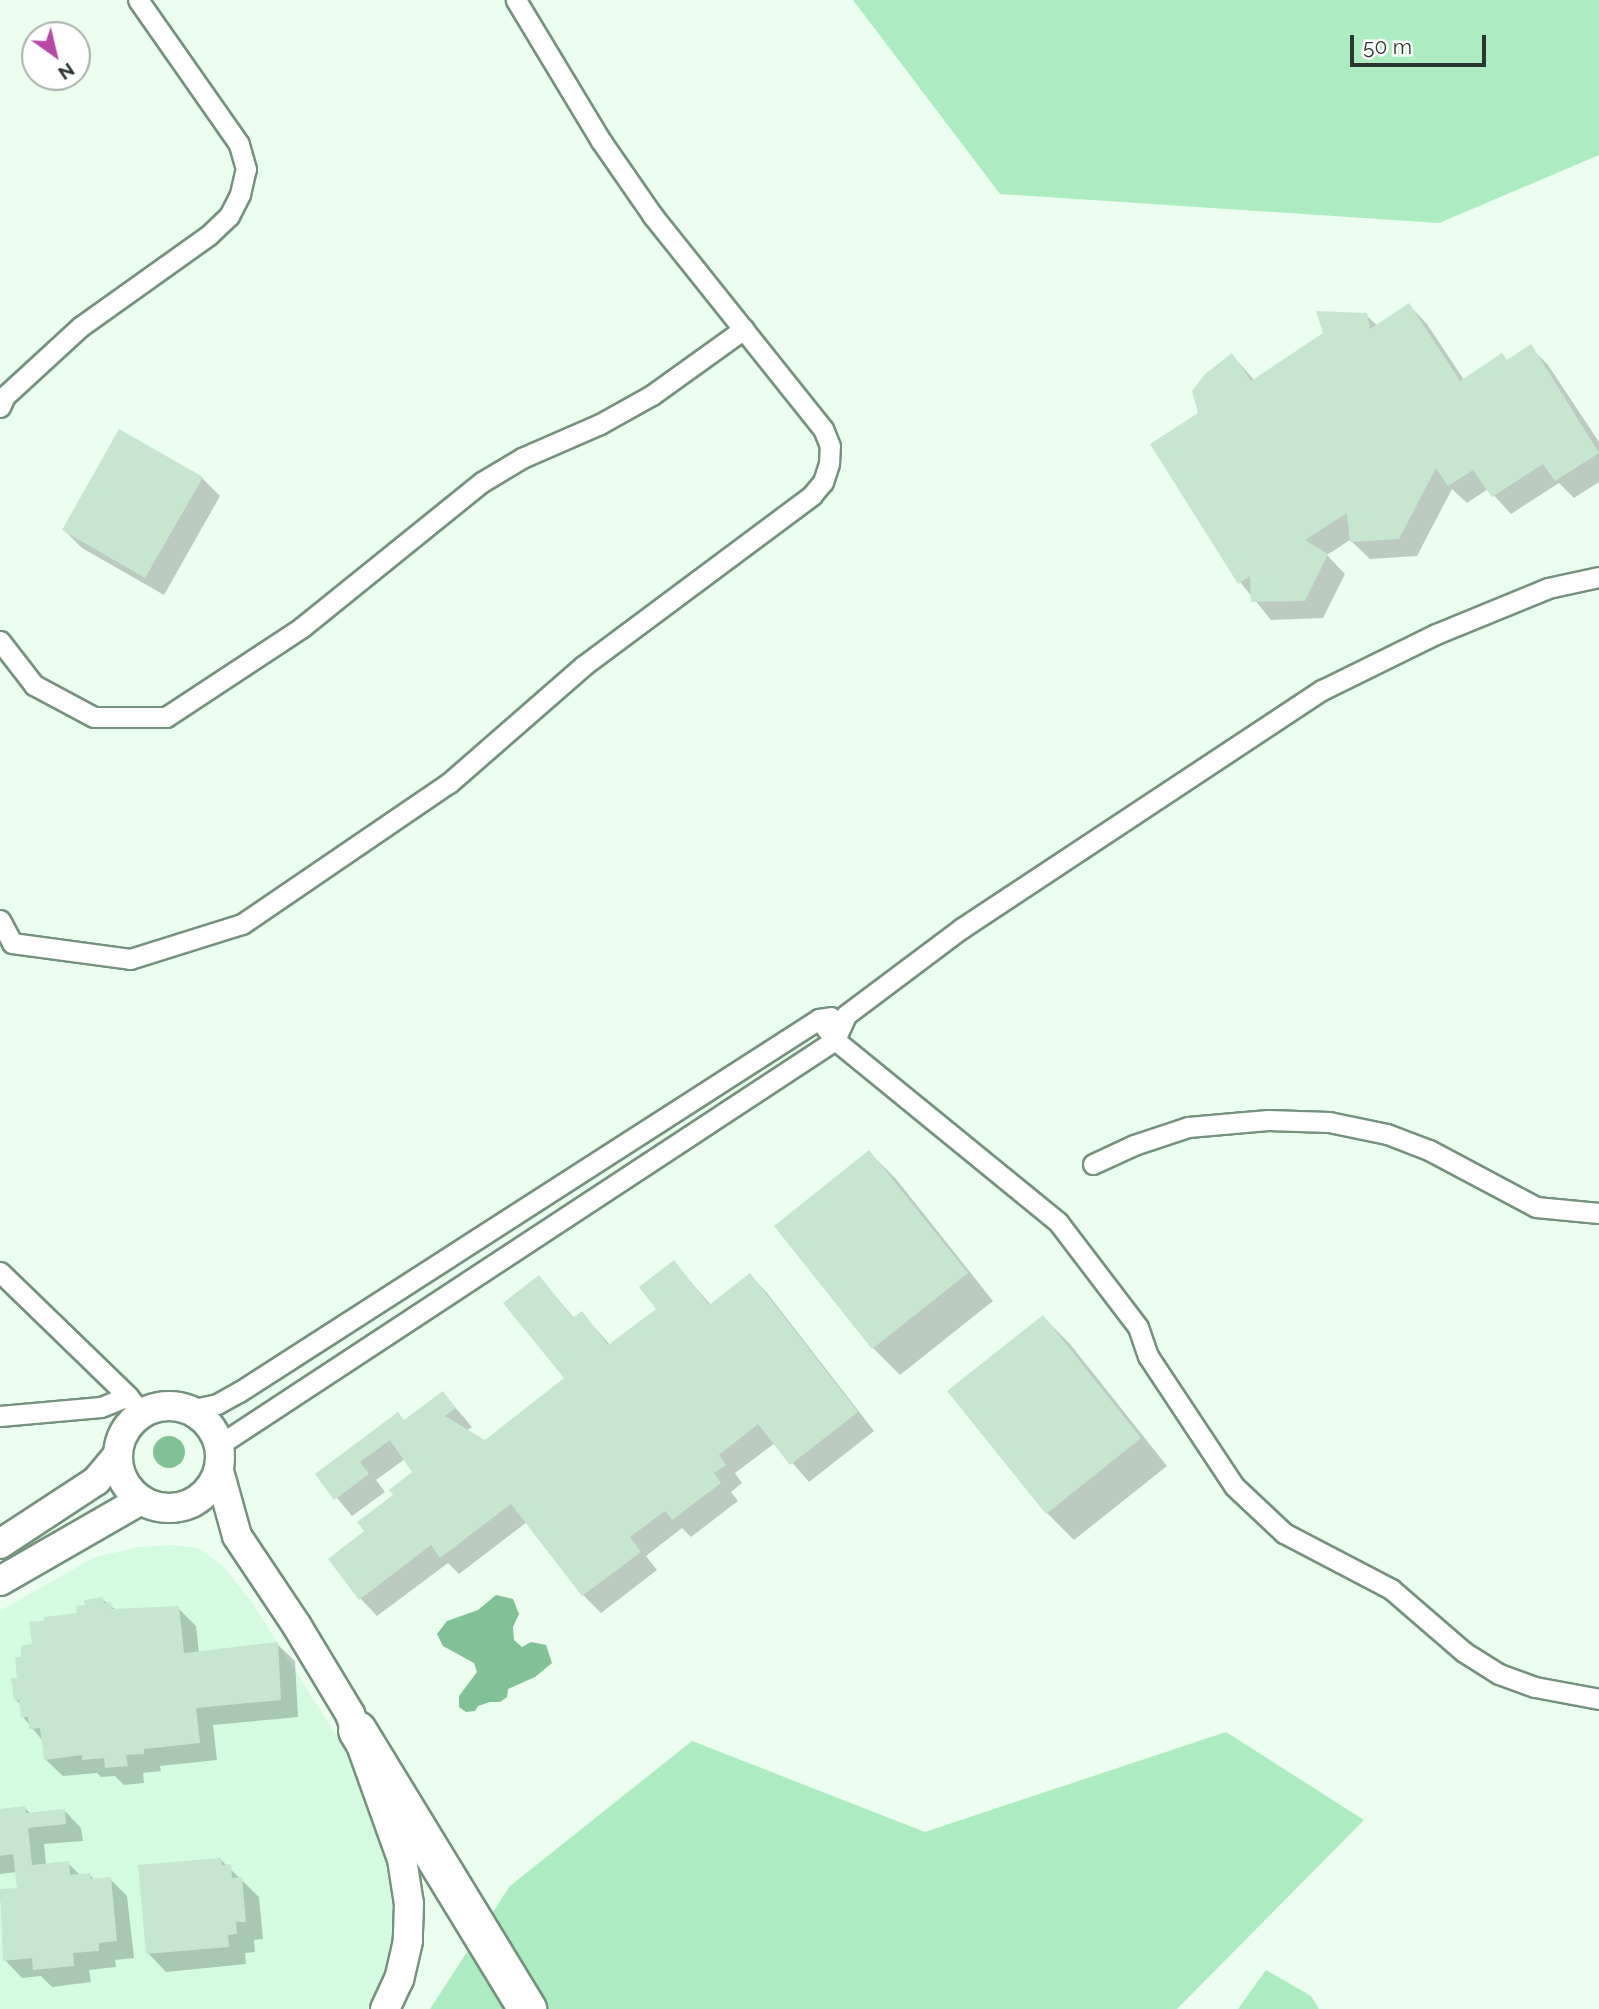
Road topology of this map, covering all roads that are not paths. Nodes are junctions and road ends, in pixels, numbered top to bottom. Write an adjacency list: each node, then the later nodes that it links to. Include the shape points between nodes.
1 (138, 0): 4 (street, via 239,144 246,169 240,194 229,216 209,235 80,327 5,396)
2 (516, 0): 3 (street, via 601,141 653,216)
3 (744, 329): 6 (street, via 652,395 482,482 301,628 166,717 94,717 34,685); 8 (street, via 823,429 830,446 823,482 812,495 583,666 449,783 242,924 130,959)
4 (0, 407)
5 (1599, 577): 9 (street, via 1548,588 1436,634 1322,690 962,928)
6 (0, 641)
7 (0, 920): 8 (street)
8 (6, 949)
9 (846, 1015): 10 (street); 11 (street)
10 (820, 1019): 11 (street); 16 (street, via 239,1392 216,1404)
11 (835, 1040): 19 (street); 25 (street, via 1058,1222 1131,1316 1148,1356 1234,1486 1284,1533 1391,1589 1464,1652 1499,1674 1535,1687)
12 (1093, 1164): 13 (street, via 1134,1144 1188,1127 1268,1120 1329,1122 1387,1134 1429,1150 1536,1207)
13 (1599, 1213)
14 (0, 1272): 15 (street)
15 (135, 1405): 16 (street); 17 (street); 18 (street)
16 (189, 1410): 19 (street, via 213,1430)
17 (0, 1416)
18 (118, 1455): 20 (street, via 124,1480); 23 (street, via 96,1482)
19 (219, 1458): 21 (street, via 208,1490); 22 (street)
20 (141, 1500): 21 (street); 24 (street)
21 (175, 1508): 22 (street, via 206,1518)
22 (237, 1536): 26 (street)
23 (0, 1544)
24 (3, 1580)
25 (1599, 1699)
26 (357, 1730): 27 (street, via 402,1859 409,1905 408,1941); 28 (highway)
27 (386, 2009)
28 (527, 2009)

